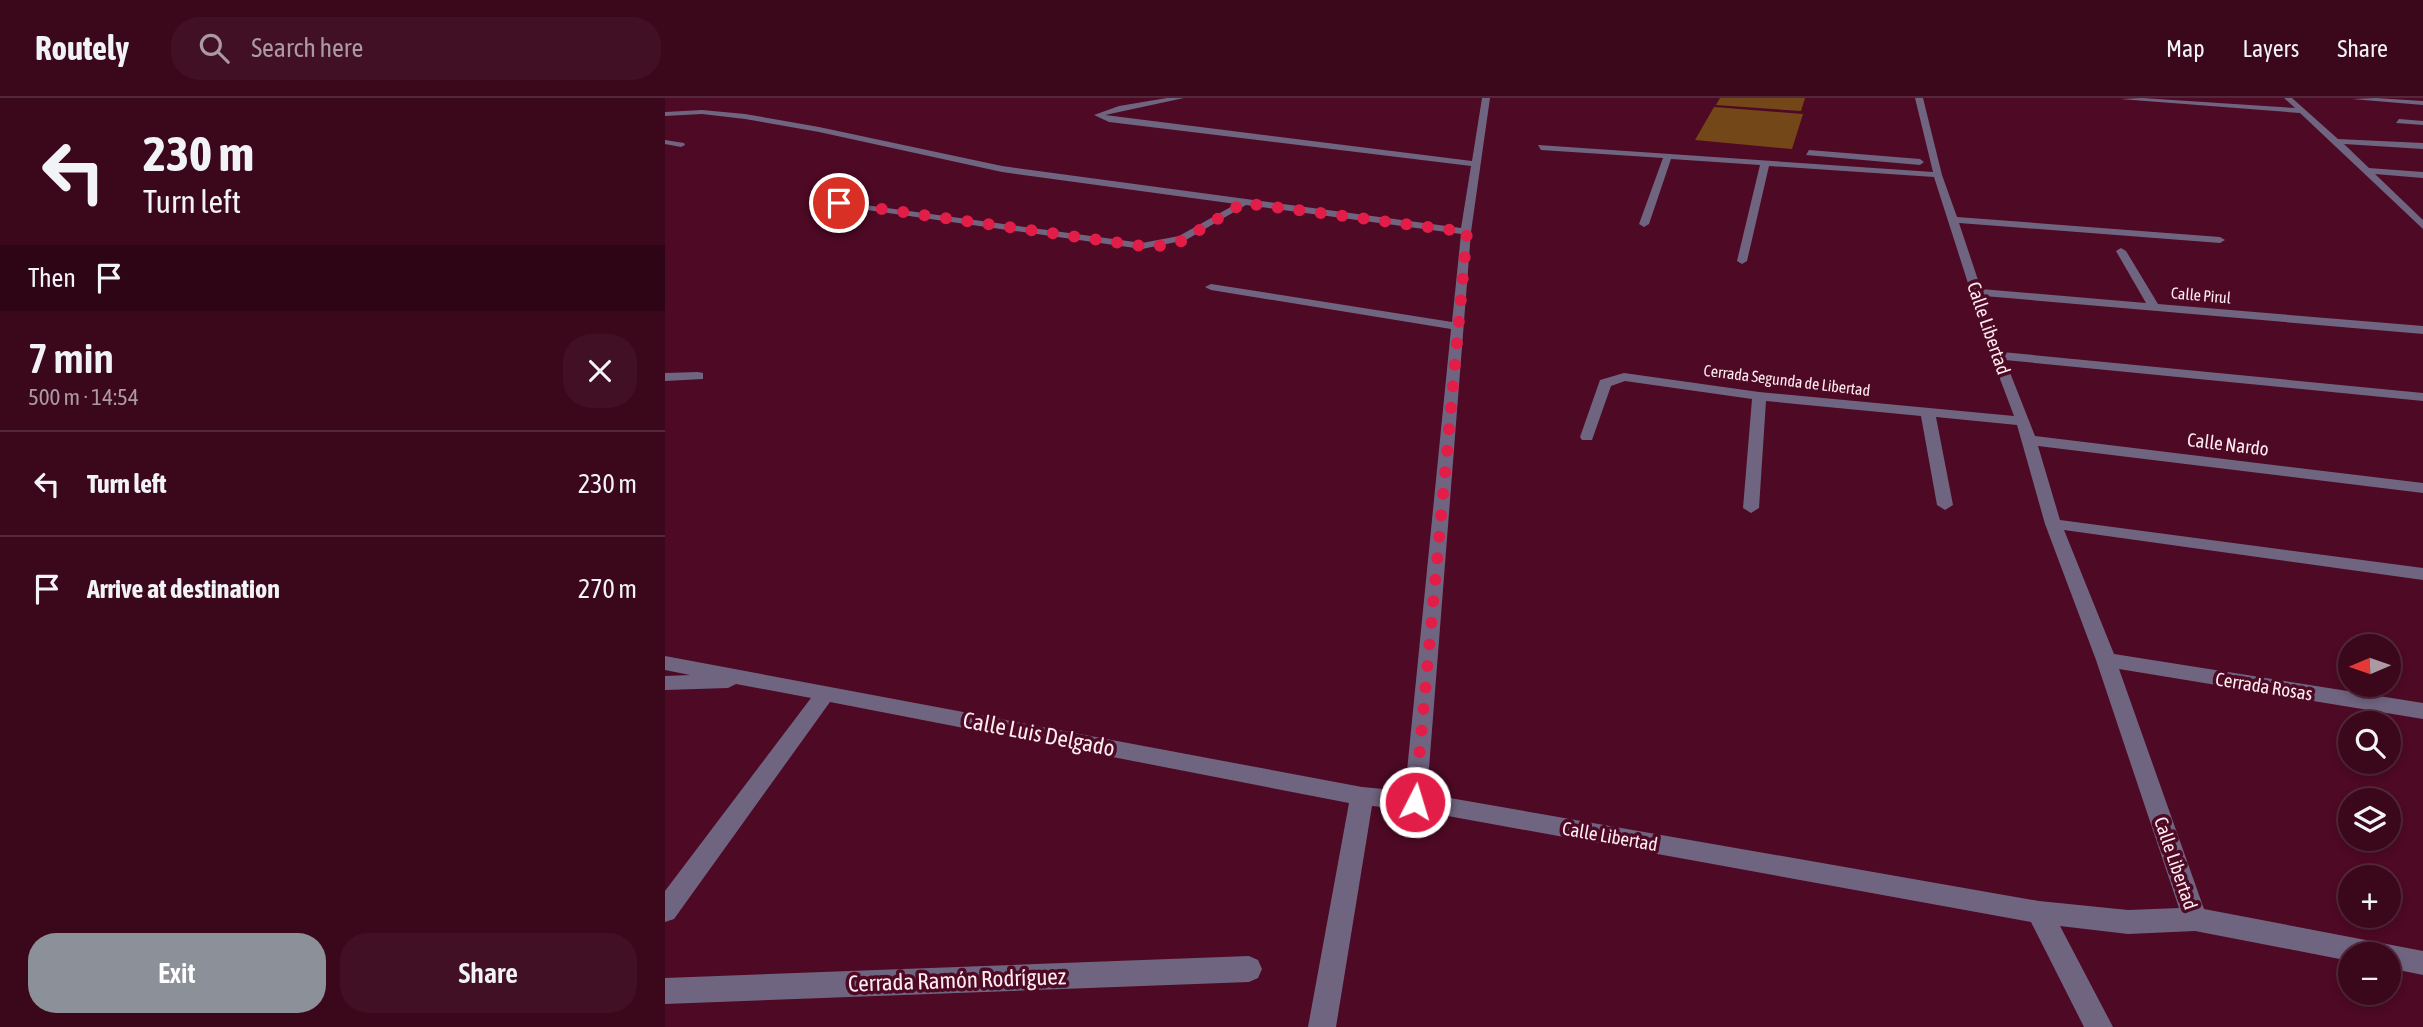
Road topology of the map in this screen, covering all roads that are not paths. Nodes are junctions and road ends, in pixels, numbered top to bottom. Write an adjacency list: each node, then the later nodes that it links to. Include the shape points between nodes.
1 (1180, 98): 20 (street, via 1098,115 1109,120)
2 (1486, 98): 20 (street)
3 (1919, 98): 21 (street, Calle Libertad)
4 (2288, 98): 8 (street)
5 (2124, 99): 8 (street)
6 (2356, 99): 7 (street)
7 (2423, 103)
8 (2303, 111): 12 (street)
9 (665, 114): 25 (street, via 708,112 805,126 1002,169)
10 (2399, 121): 11 (street)
11 (2423, 122)
12 (2336, 141): 15 (street); 22 (street)
13 (665, 142): 14 (street)
14 (681, 145)
15 (2423, 146)
16 (1541, 147): 18 (street)
17 (1809, 153): 21 (street)
18 (1668, 156): 19 (street); 27 (street)
19 (1766, 163): 21 (street); 32 (street)
20 (1476, 164): 29 (street)
21 (1936, 169): 26 (street, Calle Libertad)
22 (2367, 171): 23 (street); 28 (street)
23 (2423, 175)
24 (839, 203): 25 (street, via 1159,246 1182,241)
25 (1243, 203): 29 (street)
26 (1954, 220): 30 (street); 34 (street, Calle Libertad)
27 (1644, 224)
28 (2423, 226)
29 (1467, 232): 36 (street)
30 (2220, 240)
31 (2121, 251): 35 (street)
32 (1742, 261)
33 (1211, 287): 36 (street)
34 (1976, 292): 35 (street, Calle Pirul); 38 (street, Calle Libertad)
35 (2154, 307): 37 (street, Calle Pirul)
36 (1457, 326): 58 (street)
37 (2423, 330)
38 (1997, 355): 42 (street); 44 (street, Calle Libertad)
39 (698, 376): 40 (street)
40 (665, 377)
41 (1759, 396): 43 (street, Cerrada Segunda de Libertad); 45 (street, Cerrada Segunda de Libertad, via 1614,379 1605,383); 48 (street)
42 (2423, 397)
43 (1928, 414): 44 (street, Cerrada Segunda de Libertad); 47 (street)
44 (2025, 431): 46 (street, Calle Nardo); 49 (street, Calle Libertad)
45 (1587, 437)
46 (2423, 488)
47 (1945, 505)
48 (1751, 508)
49 (2053, 524): 50 (street); 51 (street, Calle Libertad)
50 (2423, 573)
51 (2106, 660): 56 (street, Cerrada Rosas); 61 (street, Calle Libertad)
52 (665, 663): 53 (street, Calle Luis Delgado)
53 (767, 680): 54 (street); 55 (street, Calle Luis Delgado)
54 (665, 683)
55 (826, 693): 57 (street, Calle Luis Delgado); 59 (street)
56 (2423, 711)
57 (1362, 796): 58 (street, Calle Luis Delgado); 67 (street)
58 (1415, 802): 60 (street, Calle Libertad)
59 (665, 911)
60 (2039, 912): 61 (street, Calle Libertad, via 2128,922); 68 (street)
61 (2195, 919): 62 (street)
62 (2338, 946)
63 (2401, 958): 64 (street)
64 (2423, 962)
65 (1249, 969): 66 (street, Cerrada Ramón Rodríguez)
66 (665, 991)
67 (1322, 1027)
68 (2099, 1027)

